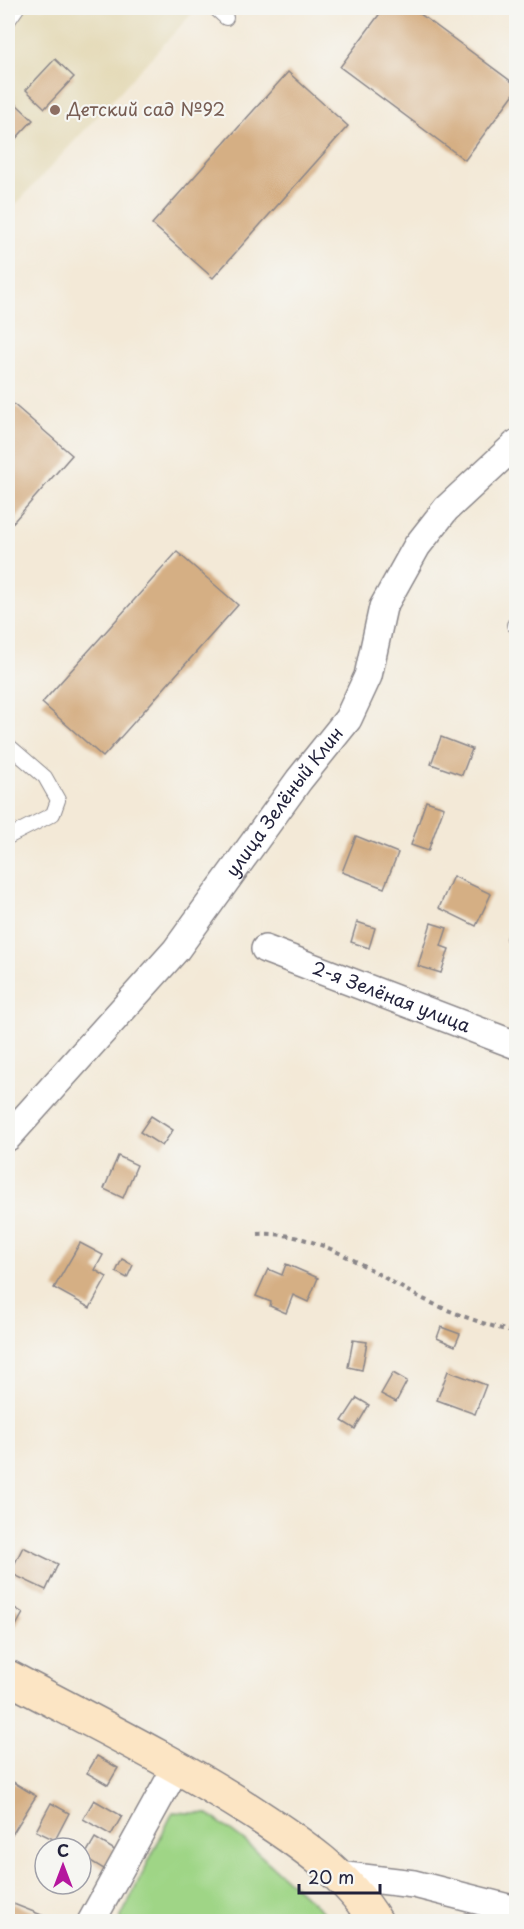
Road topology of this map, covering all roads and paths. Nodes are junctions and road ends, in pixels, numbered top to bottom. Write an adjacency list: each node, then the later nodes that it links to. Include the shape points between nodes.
1 (17, 8): 4 (lane)
2 (215, 8): 3 (lane)
3 (226, 18)
4 (8, 21)
5 (516, 444): 10 (street, улица Зелёный Клин, via 446,509 417,546 383,607 368,676 348,719 176,950)
6 (8, 745): 7 (lane, via 45,777 58,800 52,814)
7 (8, 837)
8 (266, 949): 9 (street, 2-я Зелёная улица)
9 (516, 1045)
10 (8, 1137)
11 (258, 1234): 12 (path, via 274,1233 316,1242 426,1300)
12 (516, 1333)
13 (8, 1677): 14 (main road)
14 (177, 1766): 15 (main road, via 289,1836); 17 (street)
15 (338, 1875): 16 (street, via 414,1884); 18 (main road)
16 (516, 1910)
17 (91, 1922)
18 (376, 1922)

